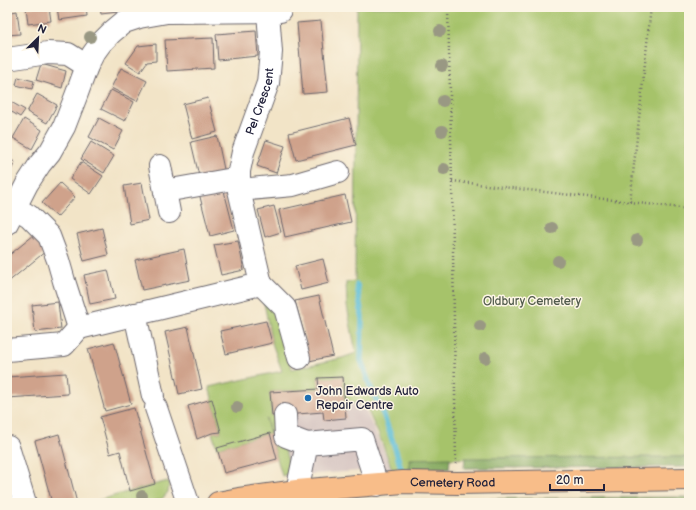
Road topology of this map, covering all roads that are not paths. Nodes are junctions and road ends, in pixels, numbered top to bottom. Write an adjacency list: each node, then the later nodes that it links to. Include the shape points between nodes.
1 (7, 59): 2 (street, via 48,53 68,54)
2 (87, 66): 5 (street, Pel Crescent, via 101,43 112,32 124,22 139,17 167,12 274,12 268,83 243,152); 7 (street, Pel Crescent, via 64,126 50,152)
3 (160, 166): 6 (street)
4 (338, 172): 5 (street, via 293,184)
5 (239, 184): 6 (street); 9 (street, Pel Crescent)
6 (165, 191): 8 (street)
7 (9, 211): 11 (street, Pel Crescent, via 29,216 49,236)
8 (169, 212)
9 (261, 284): 10 (street); 13 (street, via 285,308)
10 (135, 314): 11 (street); 21 (street, via 155,402)
11 (79, 328): 12 (street, via 64,345)
12 (7, 350)
13 (299, 358)
14 (285, 415): 15 (street, via 286,436)
15 (307, 444): 18 (street, via 362,439); 19 (street)
16 (8, 447): 20 (street)
17 (689, 479): 18 (main road, Cemetery Road)
18 (377, 484): 19 (main road, Cemetery Road)
19 (297, 490): 22 (main road, Cemetery Road)
20 (25, 503)
21 (188, 503)
22 (218, 503)

